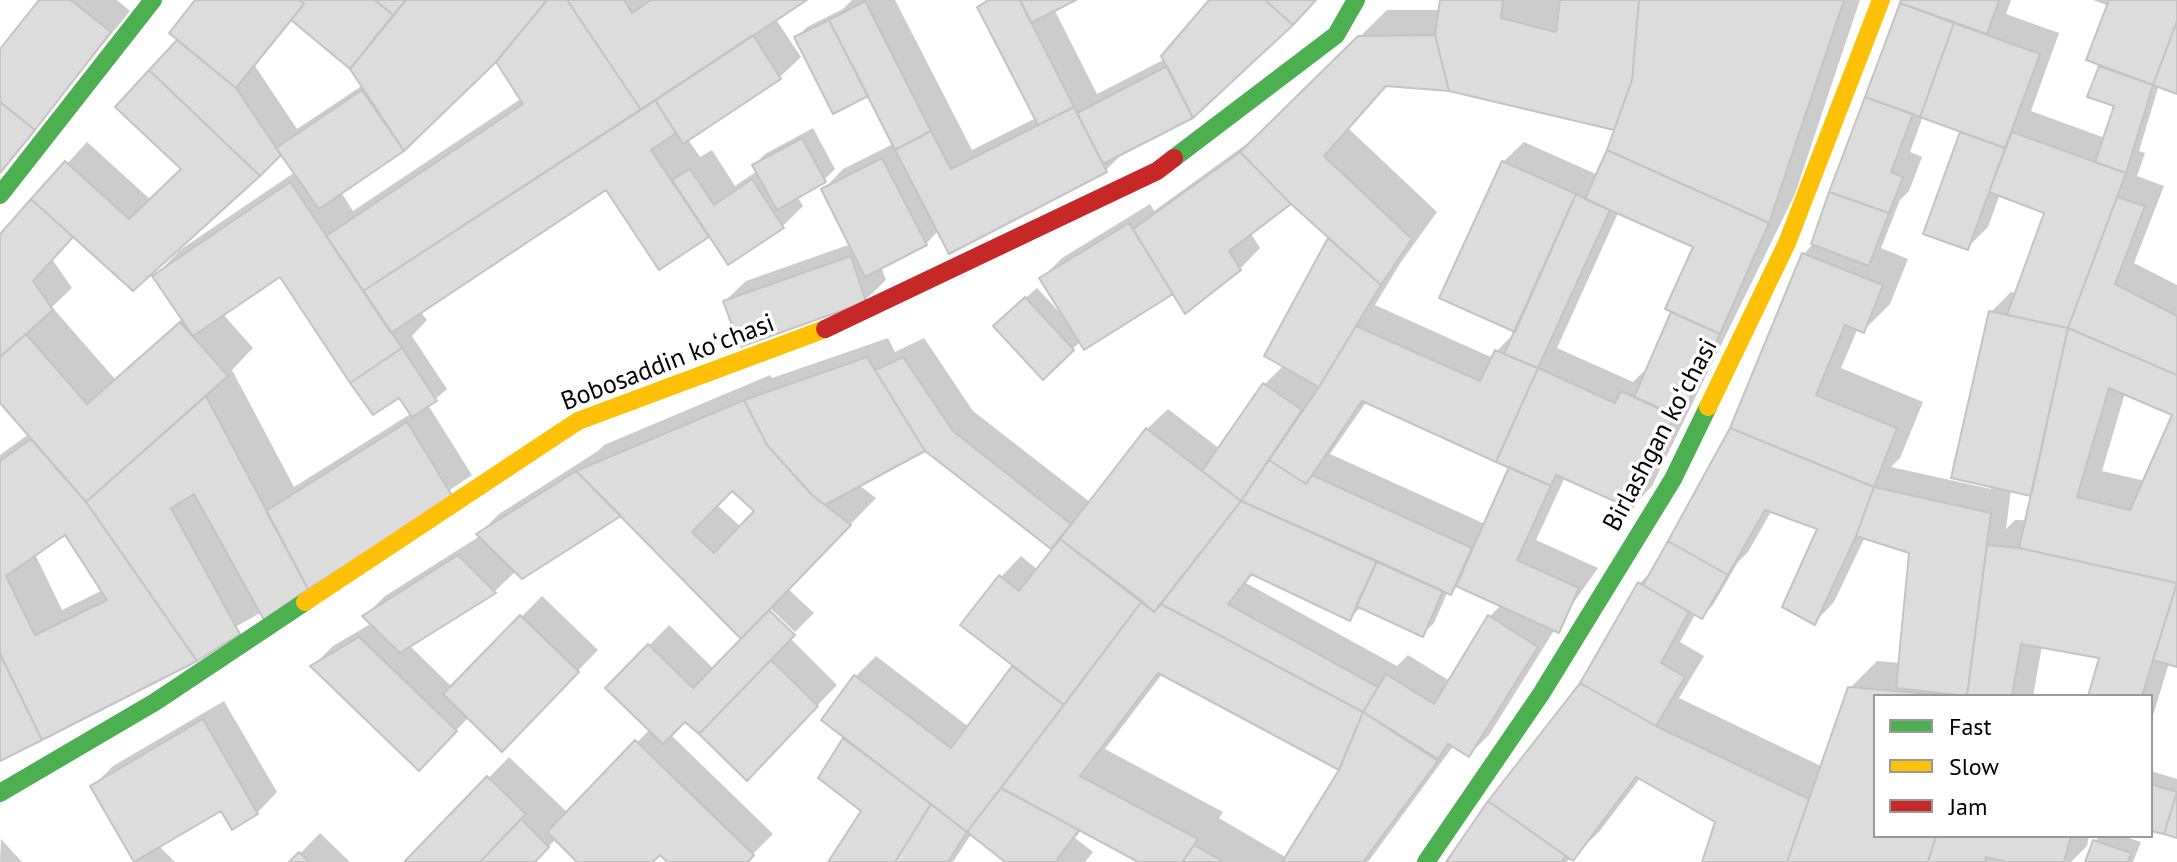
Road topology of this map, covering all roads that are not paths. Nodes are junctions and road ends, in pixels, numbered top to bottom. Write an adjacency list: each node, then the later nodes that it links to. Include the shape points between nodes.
1 (153, 0): 4 (street)
2 (1356, 0): 5 (street, Bobosaddin koʻchasi, via 1336,35 1157,171 819,332 578,421 155,702)
3 (1881, 0): 6 (street, Birlashgan koʻchasi, via 1787,243 1673,479 1541,694)
4 (0, 195)
5 (0, 793)
6 (1426, 862)

